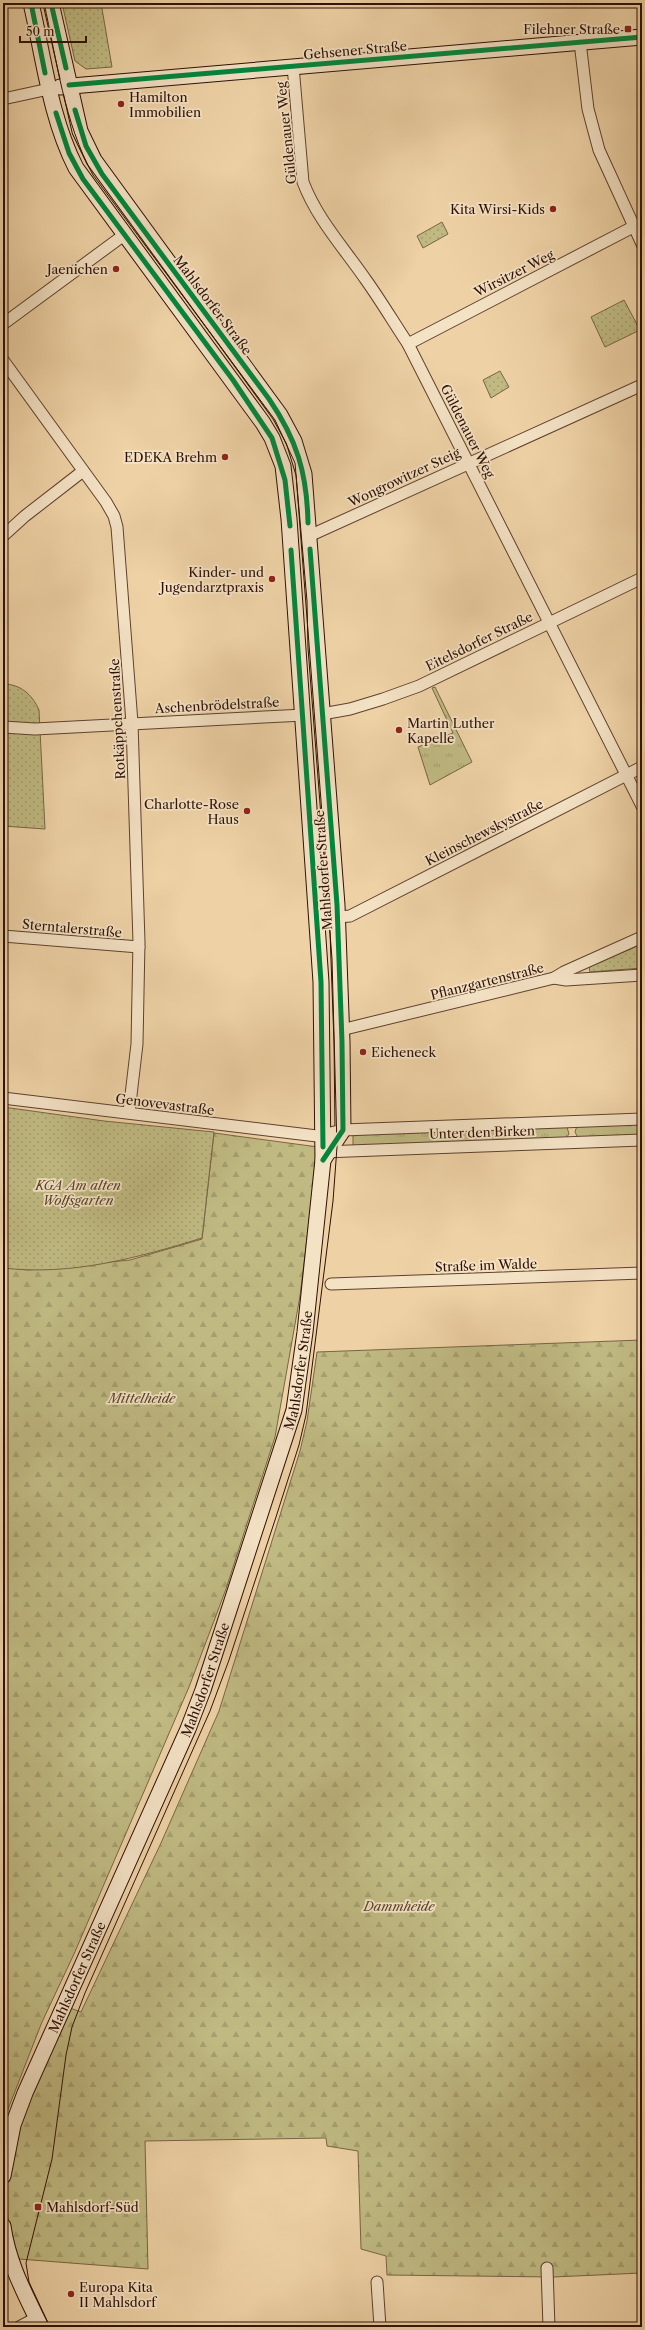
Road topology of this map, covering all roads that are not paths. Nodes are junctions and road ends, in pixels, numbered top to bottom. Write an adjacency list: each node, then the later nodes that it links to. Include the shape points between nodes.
1 (31, 3): 7 (main road, Mahlsdorfer Straße)
2 (51, 3): 6 (main road, Mahlsdorfer Straße)
3 (642, 37): 4 (main road, Gehsener Straße)
4 (580, 42): 5 (main road, Gehsener Straße); 10 (street, via 591,126)
5 (293, 66): 6 (main road, Gehsener Straße); 14 (street, Güldenauer Weg, via 303,182 307,194)
6 (69, 85): 7 (main road, Gehsener Straße); 9 (main road, Mahlsdorfer Straße, via 86,146 102,174)
7 (49, 89): 8 (street); 11 (main road, Mahlsdorfer Straße, via 63,138 76,168)
8 (3, 99)
9 (139, 223): 11 (main road); 20 (main road, Mahlsdorfer Straße, via 288,428 304,474)
10 (633, 227): 12 (street); 14 (street, Wirsitzer Weg)
11 (124, 235): 13 (street); 21 (main road, Mahlsdorfer Straße, via 233,380 272,438 285,480)
12 (642, 244)
13 (3, 324)
14 (408, 344): 17 (street, Güldenauer Weg)
15 (3, 360): 18 (street, Rotkäppchenstraße)
16 (642, 385): 17 (street, Wongrowitzer Steig)
17 (468, 463): 20 (street, Wongrowitzer Steig); 23 (street, Güldenauer Weg)
18 (83, 471): 19 (street); 26 (street, Rotkäppchenstraße, via 114,516 117,527)
19 (3, 536)
20 (309, 536): 21 (main road); 24 (main road, Mahlsdorfer Straße)
21 (291, 538): 25 (main road, Mahlsdorfer Straße)
22 (642, 578): 23 (street, Eitelsdorfer Straße)
23 (549, 623): 24 (street, Eitelsdorfer Straße, via 412,688 350,709); 29 (street, Güldenauer Weg)
24 (322, 714): 25 (main road); 31 (main road, Mahlsdorfer Straße)
25 (304, 715): 26 (street, Aschenbrödelstraße); 42 (main road, Mahlsdorfer Straße, via 321,982)
26 (132, 723): 27 (street, Aschenbrödelstraße, via 35,729); 34 (street, Rotkäppchenstraße)
27 (3, 727)
28 (642, 767): 29 (street, Kleinschewskystraße)
29 (627, 775): 30 (street, Güldenauer Weg); 31 (street, Kleinschewskystraße, via 350,916)
30 (642, 806)
31 (338, 917): 37 (main road, Mahlsdorfer Straße)
32 (3, 936): 34 (street, Sterntalerstraße)
33 (642, 937): 36 (street)
34 (139, 948): 39 (street, Rotkäppchenstraße, via 137,1044)
35 (642, 975): 36 (street, Pflanzgartenstraße, via 566,980)
36 (554, 978): 37 (street, Pflanzgartenstraße)
37 (341, 1030): 41 (main road, Mahlsdorfer Straße)
38 (3, 1098): 39 (street, Genovevastraße)
39 (128, 1112): 42 (street, Genovevastraße, via 317,1136)
40 (642, 1119): 41 (street, Unter den Birken)
41 (343, 1130): 42 (street, Genovevastraße); 44 (main road, Mahlsdorfer Straße)
42 (323, 1134): 44 (main road, Mahlsdorfer Straße)
43 (642, 1140): 44 (street, Unter den Birken)
44 (324, 1154): 47 (main road, Mahlsdorfer Straße, via 300,1376 286,1438 203,1690 188,1729 25,2093 13,2125)
45 (642, 1273): 46 (street, Straße im Walde)
46 (331, 1284)
47 (3, 2176)
48 (3, 2226): 51 (main road, via 8,2252)
49 (547, 2268): 54 (street)
50 (377, 2282): 53 (street)
51 (38, 2323): 52 (street)
52 (19, 2327)
53 (380, 2327)
54 (549, 2327)

